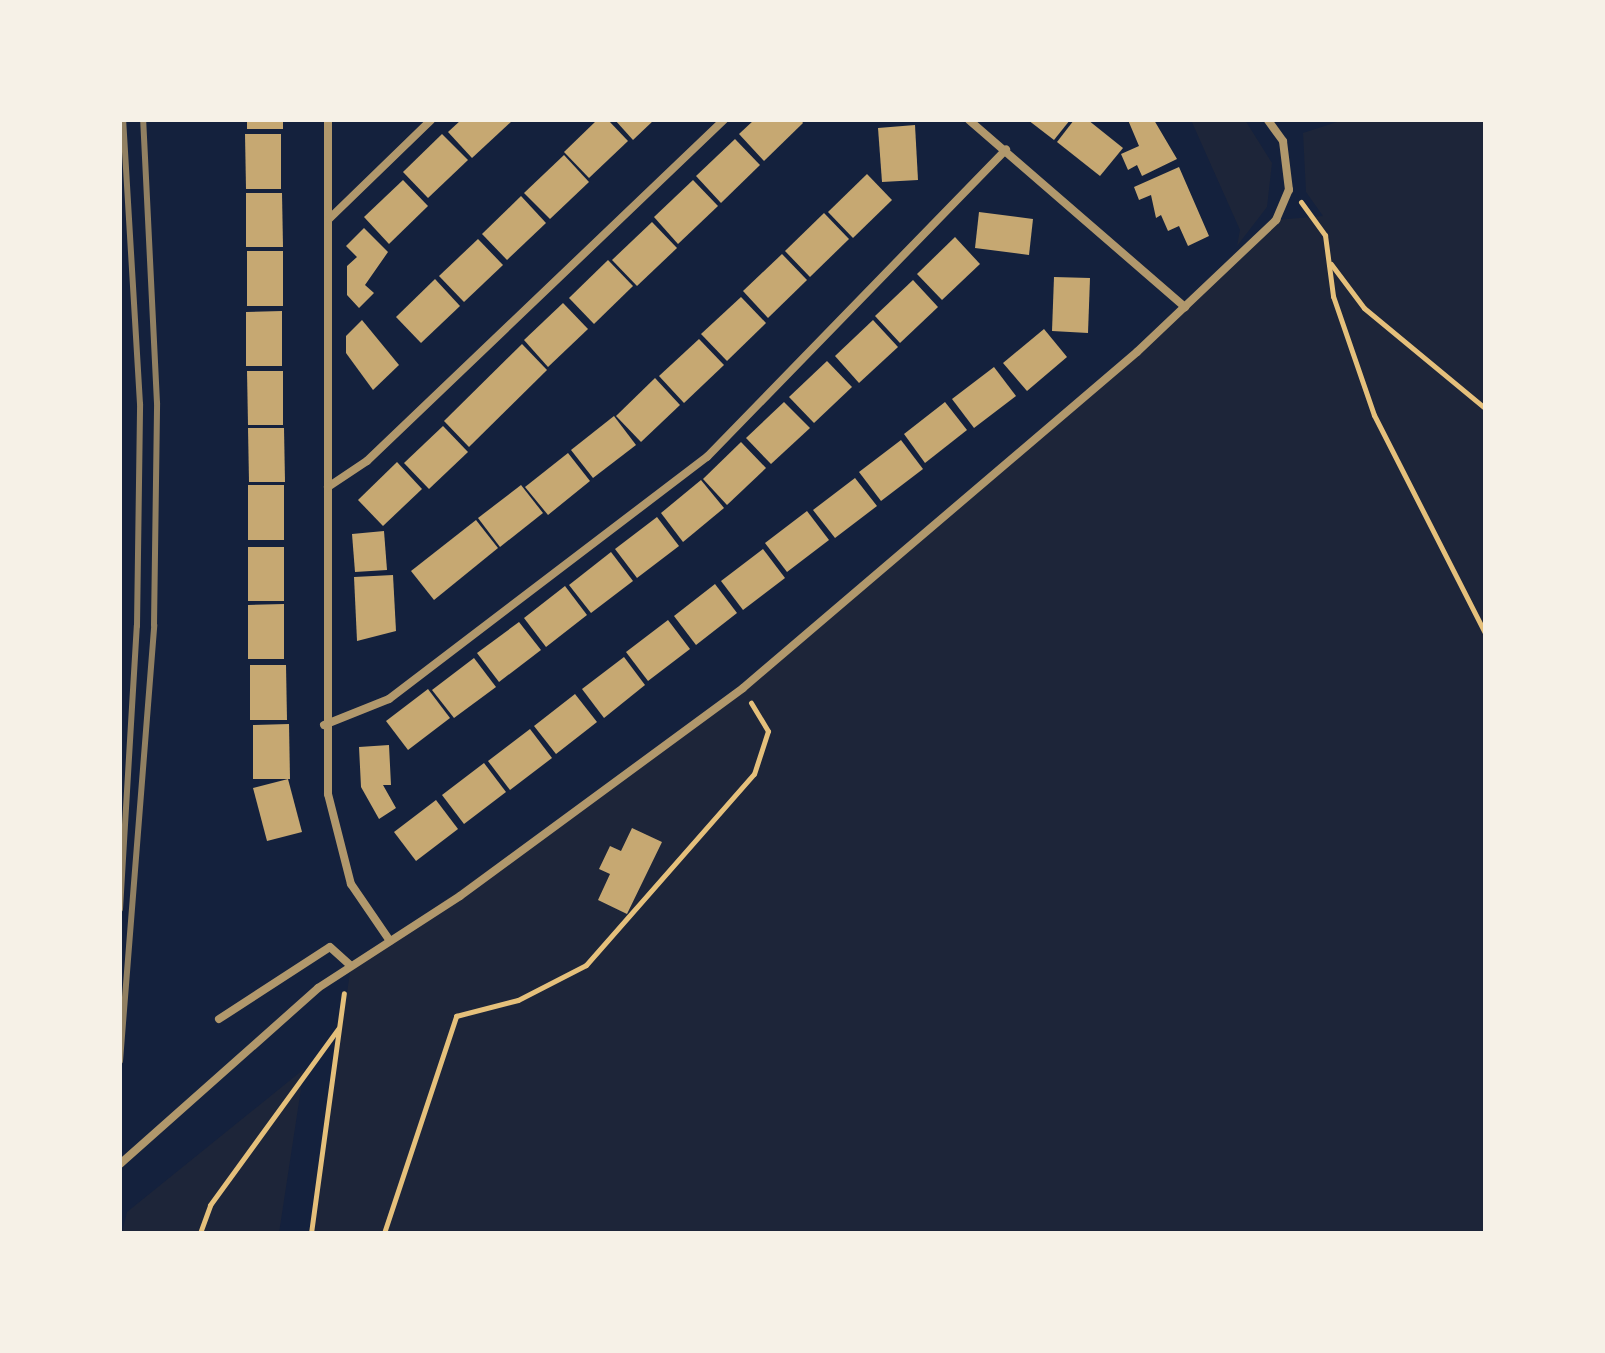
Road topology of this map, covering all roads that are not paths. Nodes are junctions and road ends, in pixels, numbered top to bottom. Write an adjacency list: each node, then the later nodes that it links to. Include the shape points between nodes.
1 (328, 120): 7 (street)
2 (431, 120): 7 (street)
3 (724, 120): 9 (street, via 379,450)
4 (969, 120): 6 (street)
5 (1268, 120): 8 (street, via 1283,141 1289,190 1276,220)
6 (1006, 149): 8 (street); 10 (street, via 707,457 389,699)
7 (329, 219): 9 (street)
8 (1185, 307): 11 (street, via 743,688)
9 (328, 487): 10 (street)
10 (324, 725): 11 (street, via 328,794 351,884)
11 (390, 941): 12 (street)
12 (351, 966): 13 (street, via 330,947); 14 (street)
13 (219, 1019)
14 (120, 1164)

